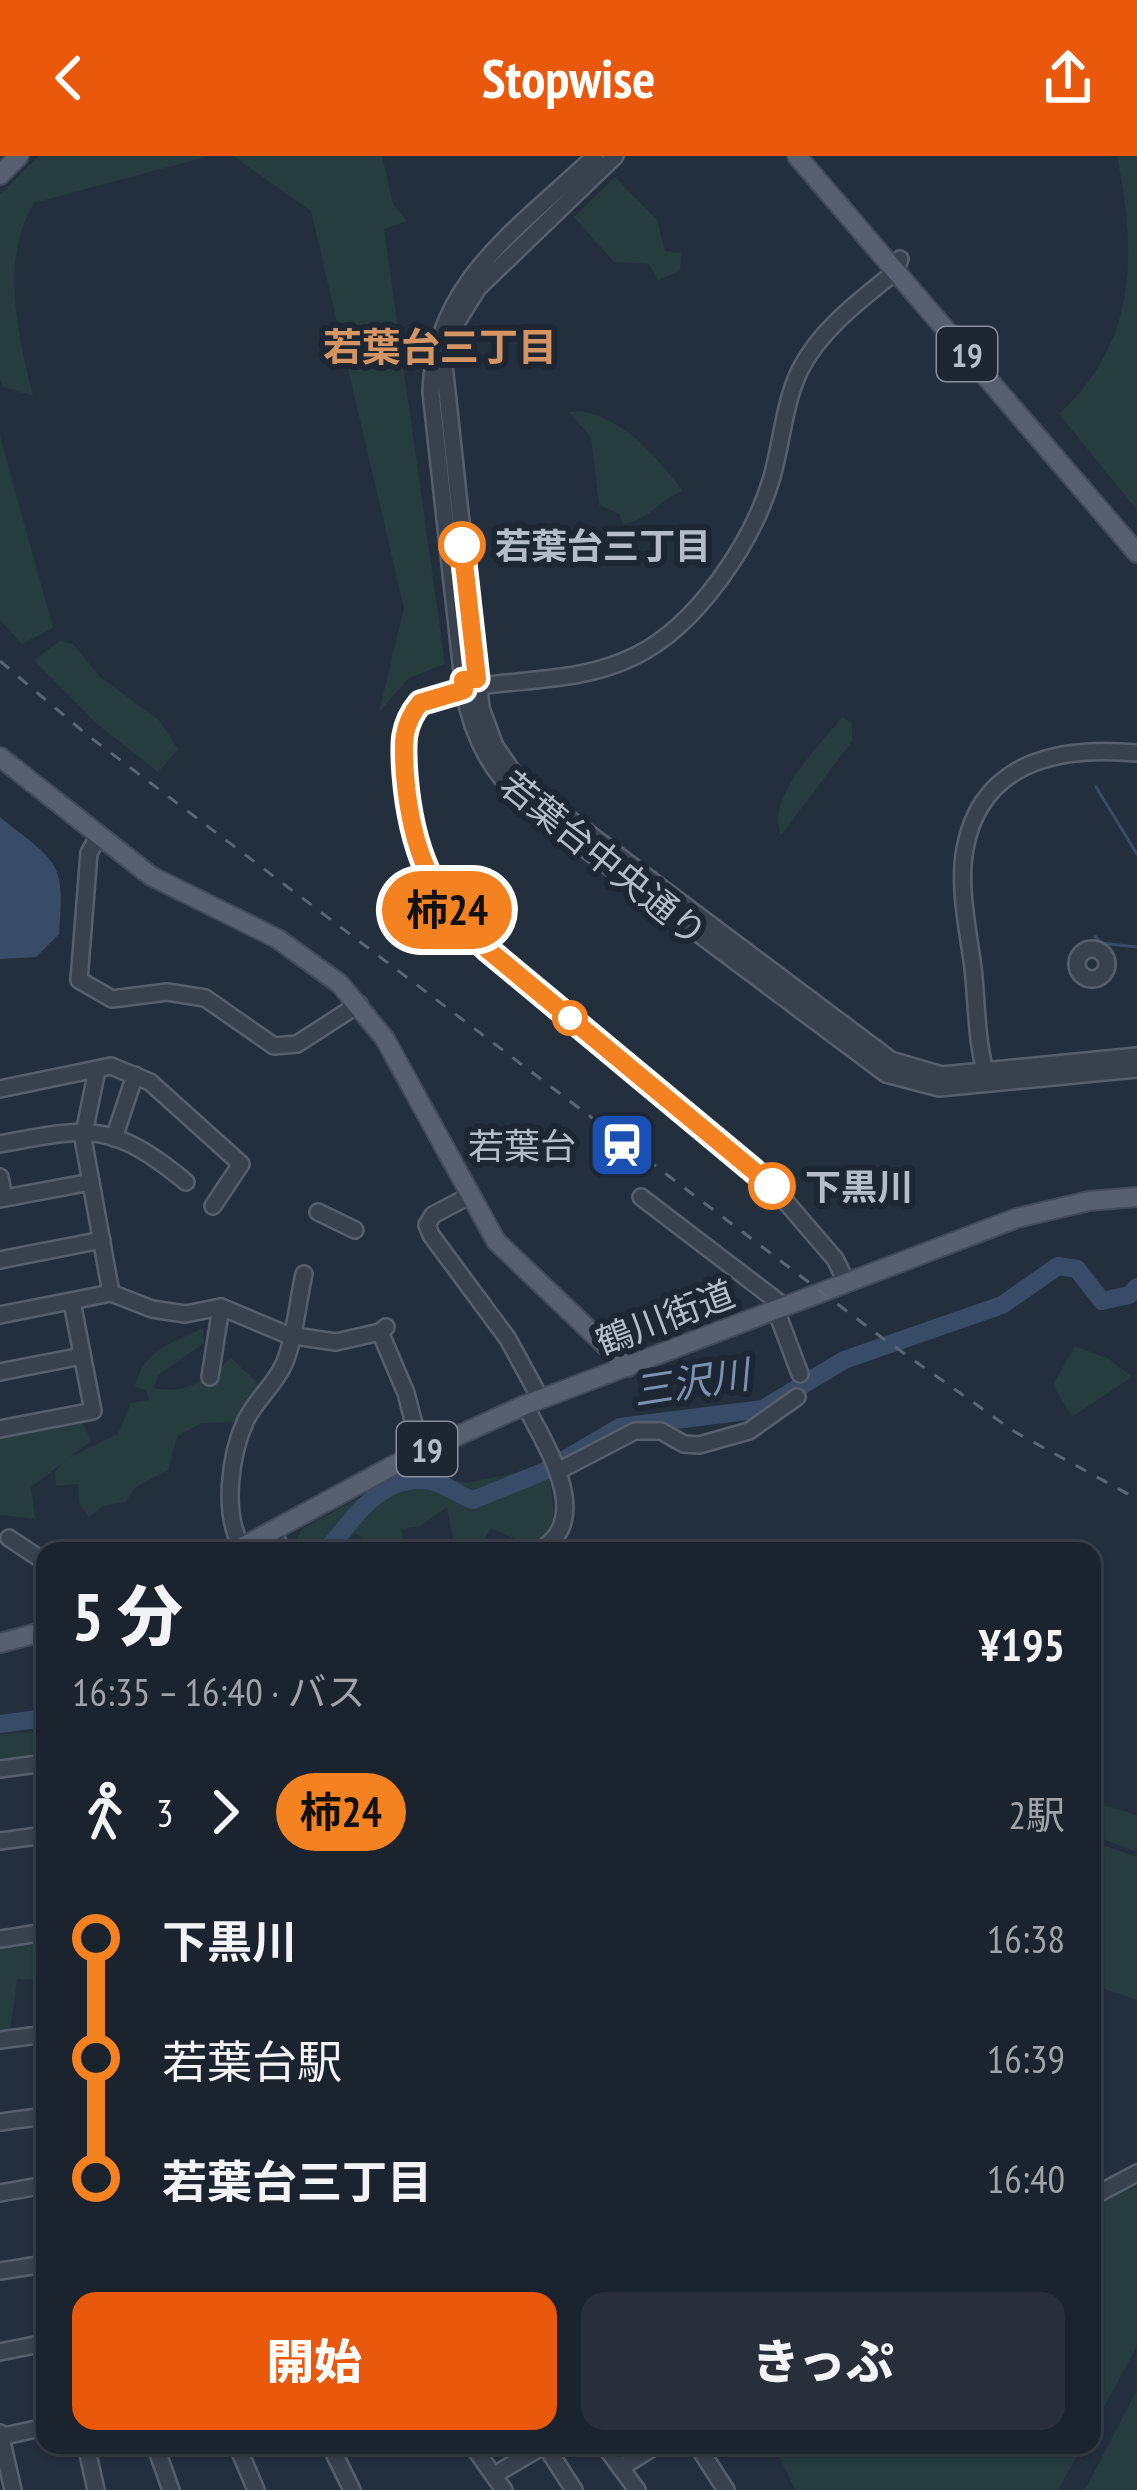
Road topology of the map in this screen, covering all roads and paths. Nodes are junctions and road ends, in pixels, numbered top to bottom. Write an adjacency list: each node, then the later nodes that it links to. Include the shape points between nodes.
1 (19, 156): 6 (main road)
2 (595, 156): 10 (street, 若葉台中央通り, via 467,280 435,343 430,392)
3 (615, 156): 10 (street, 若葉台中央通り, via 478,288 448,345)
4 (797, 156): 7 (main road, 19)
5 (812, 156): 7 (main road, 19)
6 (0, 175)
7 (894, 265): 8 (main road, 19); 9 (main road, 19); 10 (street, via 808,356 752,524 672,632 605,670)
8 (1137, 536)
9 (1137, 553)
10 (470, 684): 19 (street, 若葉台中央通り, via 482,751 509,790 843,1044 886,1074 921,1086); 33 (street, via 420,703 403,731 412,837 442,903 782,1196); 33 (street, via 413,696 394,728 398,815 420,885 482,957)
11 (1137, 758): 19 (street, via 1073,750 1038,758 1012,774 974,821 962,880)
12 (2, 762): 13 (main road)
13 (98, 837): 14 (main road, via 151,876 294,949); 14 (street, via 89,853 79,980 112,999 167,992 205,998 274,1046 297,1043)
14 (359, 1004): 27 (main road)
15 (1137, 1056): 19 (street, 若葉台中央通り)
16 (1137, 1069): 19 (street, 若葉台中央通り)
17 (97, 1070): 18 (street); 20 (street); 21 (street)
18 (135, 1075): 22 (street); 31 (street, via 241,1164)
19 (991, 1076)
20 (0, 1089)
21 (85, 1128): 22 (street); 23 (street); 25 (street)
22 (114, 1138): 26 (street, via 144,1149)
23 (0, 1144)
24 (0, 1177): 30 (street)
25 (91, 1182): 30 (street); 35 (street)
26 (186, 1182)
27 (469, 1196): 46 (main road, via 510,1258); 51 (street, via 433,1215 431,1235 508,1339)
28 (641, 1197): 42 (street)
29 (1137, 1197): 38 (main road, 鶴川街道 / 19, via 1040,1211)
30 (2, 1198)
31 (213, 1206)
32 (318, 1212): 34 (street)
33 (799, 1220): 38 (street)
34 (355, 1230)
35 (102, 1240): 36 (street); 39 (street)
36 (0, 1260)
37 (304, 1274): 44 (street)
38 (847, 1283): 42 (main road, 鶴川街道 / 19)
39 (111, 1293): 40 (street); 41 (street, via 168,1312)
40 (72, 1302): 43 (street); 45 (street)
41 (221, 1307): 44 (street); 49 (street)
42 (780, 1308): 46 (main road, 鶴川街道 / 19); 48 (street)
43 (0, 1316)
44 (288, 1335): 53 (street, via 336,1342 383,1329); 57 (street, via 285,1363 248,1415 236,1454 230,1485)
45 (82, 1357): 47 (street); 52 (street, via 93,1412)
46 (628, 1366): 51 (main road, 鶴川街道 / 19)
47 (0, 1372)
48 (800, 1374)
49 (209, 1377)
50 (797, 1397): 54 (street, via 748,1431 684,1444 661,1431 635,1431)
51 (532, 1401): 53 (main road, 鶴川街道 / 19); 54 (street)
52 (0, 1429)
53 (421, 1451): 55 (main road, 鶴川街道 / 19)
54 (555, 1466): 60 (street, via 566,1496)
55 (273, 1531): 58 (main road, 鶴川街道 / 19); 59 (street)
56 (9, 1538): 61 (street)
57 (237, 1542)
58 (252, 1542)
59 (278, 1542)
60 (552, 1542)
61 (36, 1556)
62 (36, 1633): 63 (main road)
63 (0, 1643)
64 (36, 1764): 65 (street)
65 (0, 1769)
66 (36, 1836): 67 (street)
67 (0, 1841)
68 (36, 1933): 69 (street)
69 (0, 1939)
70 (36, 2035): 71 (street)
71 (0, 2040)
72 (36, 2117): 73 (street)
73 (0, 2122)
74 (1133, 2175): 76 (street)
75 (36, 2187): 77 (street)
76 (1101, 2192)
77 (0, 2193)
78 (36, 2265): 79 (street)
79 (0, 2271)
80 (36, 2345): 81 (street)
81 (0, 2352)
82 (36, 2429): 83 (street)
83 (0, 2436): 96 (street)
84 (88, 2454): 97 (street)
85 (158, 2454): 98 (street)
86 (241, 2454): 99 (street)
87 (334, 2454): 100 (street)
88 (479, 2454): 95 (street)
89 (530, 2454): 95 (street)
90 (551, 2454): 102 (street)
91 (611, 2454): 94 (street)
92 (643, 2454): 94 (street)
93 (703, 2454): 104 (street)
94 (622, 2467): 103 (street)
95 (494, 2475): 101 (street)
96 (14, 2490)
97 (96, 2490)
98 (171, 2490)
99 (256, 2490)
100 (352, 2490)
101 (504, 2490)
102 (574, 2490)
103 (637, 2490)
104 (726, 2490)

